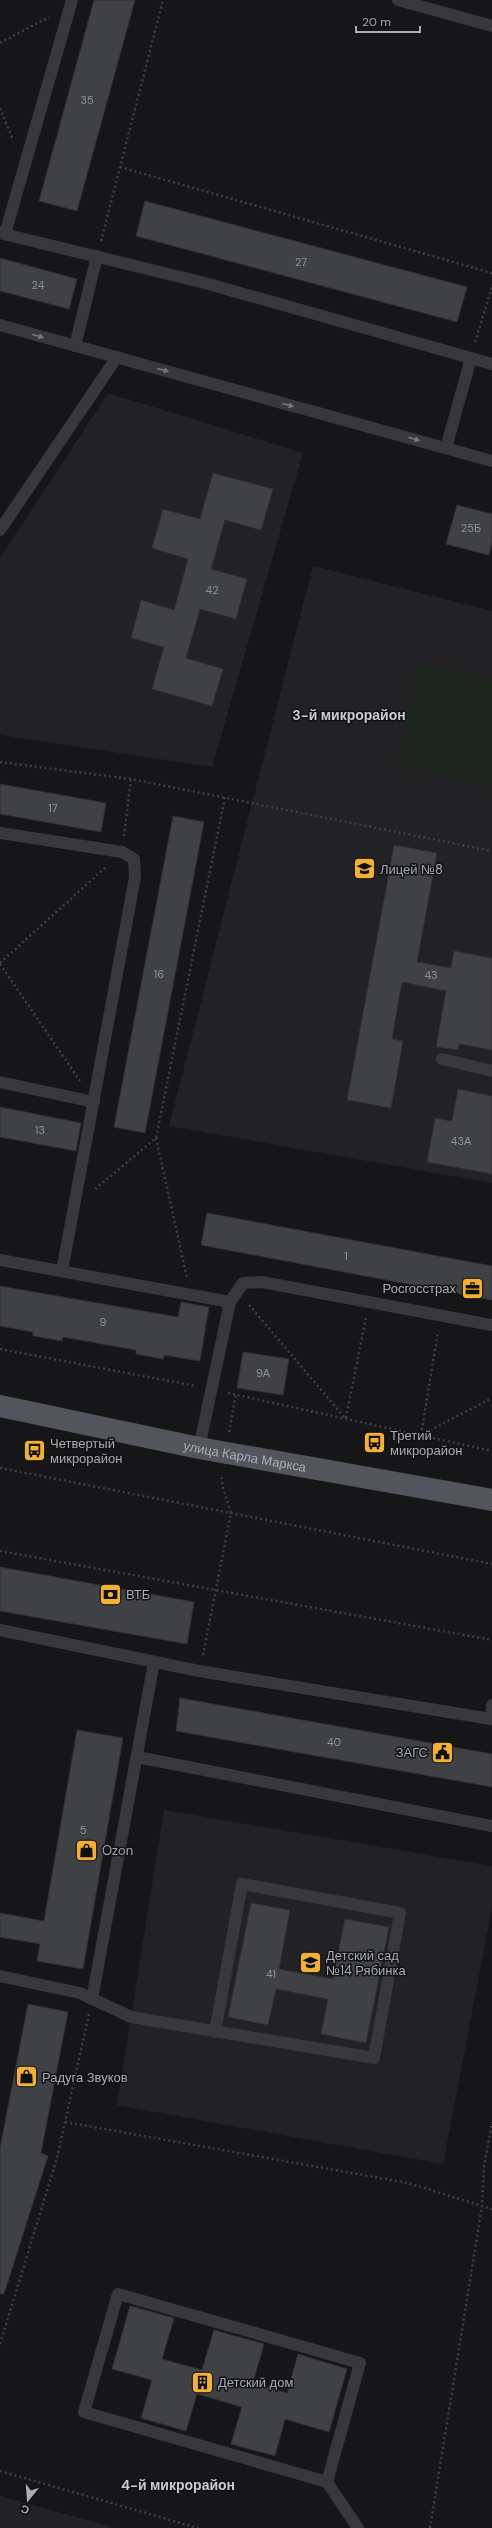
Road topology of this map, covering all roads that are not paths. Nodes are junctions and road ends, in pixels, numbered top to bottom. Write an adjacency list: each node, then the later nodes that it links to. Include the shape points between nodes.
1 (398, 0): 3 (lane)
2 (70, 4): 4 (lane, via 24,167)
3 (492, 26)
4 (2, 233): 5 (lane)
5 (97, 256): 7 (lane); 9 (lane, via 205,283)
6 (0, 325): 7 (lane, one-way to 7)
7 (75, 346): 8 (lane)
8 (117, 357): 11 (lane, one-way to 11); 13 (lane)
9 (471, 358): 10 (lane); 11 (lane)
10 (492, 364)
11 (446, 448): 12 (lane)
12 (492, 461)
13 (0, 530)
14 (0, 833): 18 (lane, via 122,852 134,860 135,877)
15 (442, 1059): 16 (lane)
16 (492, 1071)
17 (0, 1082): 18 (lane)
18 (94, 1102): 20 (lane)
19 (0, 1260): 20 (lane)
20 (62, 1271): 21 (lane, via 191,1294)
21 (234, 1297): 22 (lane, via 243,1283 262,1282); 24 (lane)
22 (492, 1325)
23 (0, 1406): 24 (main road, улица Карла Маркса)
24 (198, 1448): 25 (main road, улица Карла Маркса)
25 (492, 1500)
26 (0, 1630): 27 (lane)
27 (154, 1662): 29 (lane); 30 (lane)
28 (492, 1705): 29 (lane)
29 (491, 1719)
30 (137, 1757): 31 (lane); 33 (lane)
31 (492, 1826)
32 (0, 1976): 33 (lane, via 80,1993)
33 (92, 1999): 34 (lane, via 131,2017)
34 (215, 2032): 34 (lane, via 242,1884 400,1913 374,2058)
35 (327, 2482): 35 (lane, via 84,2412 118,2294 360,2363); 36 (lane)
36 (358, 2528)

